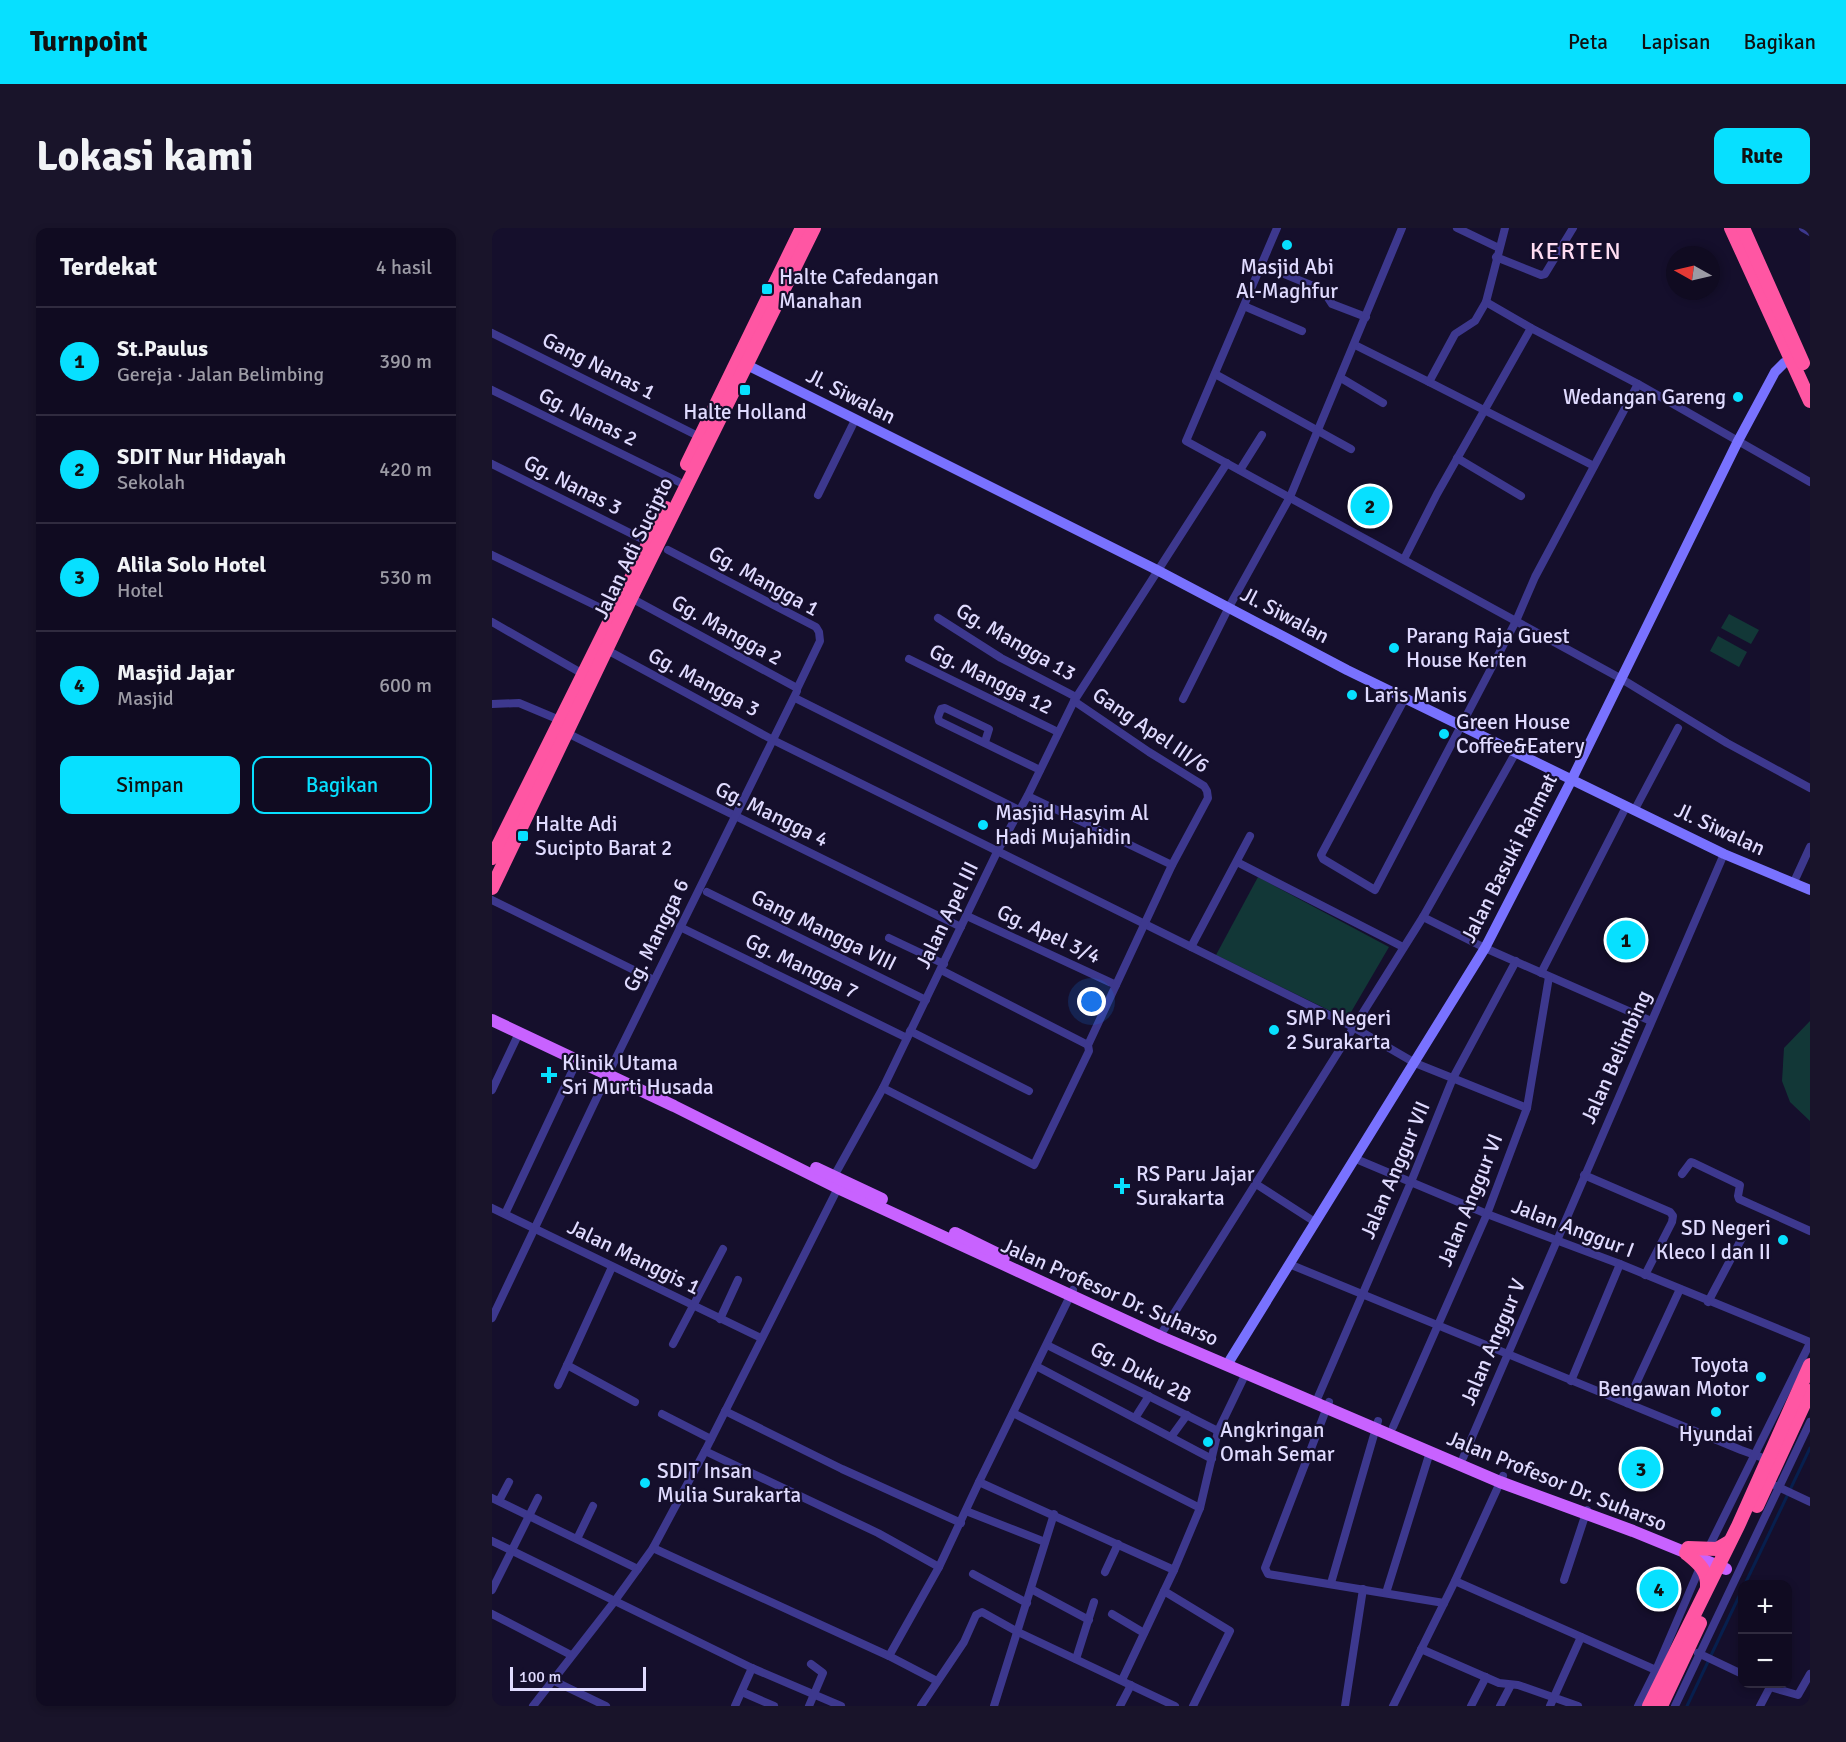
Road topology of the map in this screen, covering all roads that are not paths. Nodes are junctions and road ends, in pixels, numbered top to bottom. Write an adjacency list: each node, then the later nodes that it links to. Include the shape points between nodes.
1 (802, 228): 36 (highway, Jalan Adi Sucipto)
2 (814, 228): 24 (highway, Jalan Adi Sucipto)
3 (1278, 228): 14 (street)
4 (1402, 228): 18 (street)
5 (1457, 228): 12 (street)
6 (1505, 228): 12 (street)
7 (1573, 228): 13 (street, via 1545,274)
8 (1731, 228): 17 (highway)
9 (1743, 228): 17 (highway)
10 (1803, 228): 11 (street)
11 (1810, 232)
12 (1499, 248): 13 (street)
13 (1496, 257): 15 (street)
14 (1262, 265): 16 (street); 18 (street, via 1323,290 1332,304)
15 (1486, 302): 19 (street); 28 (street, via 1475,321 1455,334)
16 (1244, 306): 20 (street); 25 (street)
17 (1774, 308): 23 (highway)
18 (1366, 317): 22 (street)
19 (1531, 328): 29 (street); 33 (street)
20 (1302, 331)
21 (492, 333): 36 (street, Gang Nanas 1)
22 (1355, 345): 26 (street); 28 (street)
23 (1787, 364): 27 (highway); 31 (highway); 38 (street, Jalan Basuki Rahmat)
24 (747, 365): 34 (street, Jl. Siwalan); 55 (highway, Jalan Adi Sucipto)
25 (1215, 374): 35 (street); 41 (street, via 1186,441)
26 (1341, 378): 32 (street); 35 (street)
27 (1810, 379)
28 (1429, 382): 33 (street)
29 (1638, 384): 38 (street); 43 (street)
30 (492, 390): 45 (street, Gg. Nanas 2)
31 (1810, 401)
32 (1383, 403)
33 (1485, 410): 40 (street); 43 (street)
34 (855, 420): 47 (street); 54 (street, Jl. Siwalan)
35 (1318, 430): 39 (street); 48 (street)
36 (695, 434): 45 (highway, Jalan Adi Sucipto)
37 (1262, 435): 44 (street)
38 (1738, 441): 46 (street); 64 (street, Jalan Basuki Rahmat)
39 (1351, 449)
40 (1457, 458): 49 (street); 53 (street)
41 (1227, 463): 44 (street); 54 (street, Jalan Apel III)
42 (492, 464): 50 (street, Gg. Nanas 3)
43 (1594, 466): 59 (street)
44 (1240, 470): 48 (street)
45 (673, 479): 50 (highway, Jalan Adi Sucipto)
46 (1810, 482)
47 (818, 495)
48 (1290, 496): 53 (street); 56 (street)
49 (1521, 496)
50 (643, 540): 57 (highway, Jalan Adi Sucipto)
51 (668, 550): 65 (street, Gg. Mangga 1, via 816,627 820,640)
52 (492, 555): 57 (street)
53 (1404, 559): 59 (street)
54 (1157, 570): 56 (street, Jl. Siwalan); 67 (street, Jalan Apel III)
55 (631, 598): 61 (highway, Jalan Adi Sucipto); 65 (street, Gg. Mangga 2)
56 (1229, 607): 66 (street, Jl. Siwalan); 68 (street)
57 (608, 612): 63 (highway, Jalan Adi Sucipto)
58 (938, 618): 67 (street, Gg. Mangga 13)
59 (1515, 621): 64 (street); 70 (street)
60 (492, 622): 63 (street)
61 (612, 653): 71 (highway, Jalan Adi Sucipto); 74 (street, Gg. Mangga 3)
62 (909, 659): 73 (street, Gg. Mangga 12)
63 (578, 672): 71 (highway, Jalan Adi Sucipto)
64 (1620, 678): 78 (street, Jalan Basuki Rahmat); 79 (street)
65 (796, 694): 74 (street, Gg. Mangga 1); 82 (street, Gg. Mangga 2)
66 (1405, 698): 70 (street, Jl. Siwalan); 70 (street, via 1321,855 1375,890)
67 (1075, 699): 73 (street, Jalan Apel III); 90 (street, Gang Apel III/6, via 1208,791 1207,802)
68 (1183, 699)
69 (492, 704): 71 (street, Gg. Mangga 4, via 519,703)
70 (1460, 724): 76 (street, Jl. Siwalan)
71 (566, 726): 83 (street, Gg. Mangga 4); 88 (highway, Jalan Adi Sucipto); 92 (highway, Jalan Adi Sucipto)
72 (1678, 728): 81 (street, Jalan Anggur VI)
73 (1058, 732): 77 (street, Jalan Apel III)
74 (773, 740): 83 (street, Gg. Mangga 6); 86 (street, Gg. Mangga 3)
75 (985, 742): 75 (street, via 939,721 941,709 989,729); 77 (street)
76 (1516, 752): 78 (street, Jl. Siwalan); 97 (street)
77 (1040, 770): 82 (street, Jalan Apel III)
78 (1571, 781): 81 (street, Jl. Siwalan); 104 (street, Jalan Basuki Rahmat)
79 (1810, 788)
80 (1030, 796): 90 (street)
81 (1630, 809): 87 (street, Jl. Siwalan); 107 (street, Jalan Anggur VI)
82 (1019, 810): 86 (street, Jalan Apel III)
83 (736, 817): 99 (street, Gg. Mangga 6); 100 (street, Gg. Mangga 4)
84 (1250, 836): 89 (street)
85 (1810, 847): 91 (street)
86 (998, 850): 96 (street, Jalan Apel III); 98 (street, Gg. Mangga 3)
87 (1724, 854): 91 (street, Jl. Siwalan); 113 (street, Jalan Belimbing)
88 (492, 858)
89 (1237, 862): 102 (street); 103 (street)
90 (1172, 866): 98 (street)
91 (1793, 884): 93 (street, Jl. Siwalan)
92 (492, 888)
93 (1810, 890)
94 (707, 892): 110 (street, Gang Mangga VIII)
95 (492, 900): 108 (street)
96 (967, 916): 100 (street, Jalan Apel III); 109 (street, Gg. Apel 3/4)
97 (1423, 916): 102 (street); 104 (street)
98 (1145, 925): 103 (street, Gg. Mangga 3); 109 (street)
99 (680, 927): 108 (street, Gg. Mangga 6); 116 (street, Gg. Mangga 7)
100 (961, 927): 106 (street, Jalan Apel III)
101 (889, 938): 106 (street)
102 (1403, 946): 114 (street)
103 (1191, 947): 114 (street, Gg. Mangga 3)
104 (1485, 948): 105 (street); 119 (street, Jalan Basuki Rahmat)
105 (1516, 961): 107 (street); 121 (street, Jalan Anggur VII)
106 (943, 967): 110 (street, Jalan Apel III); 117 (street)
107 (1545, 975): 113 (street); 125 (street, Jalan Anggur VI)
108 (654, 980): 120 (street, Gg. Mangga 6)
109 (1116, 985): 117 (street)
110 (926, 1000): 116 (street, Jalan Apel III)
111 (492, 1013): 120 (main road, Jalan Profesor Dr. Suharso)
112 (492, 1020): 115 (main road, Jalan Profesor Dr. Suharso)
113 (1651, 1022): 128 (street, Jalan Belimbing)
114 (1353, 1027): 119 (street, Gg. Mangga 3); 131 (street)
115 (519, 1034): 118 (main road, Jalan Profesor Dr. Suharso); 123 (street)
116 (909, 1035): 122 (street, Jalan Apel III); 124 (street, Gg. Mangga 7)
117 (1088, 1045): 122 (street, via 1089,1051 1034,1165)
118 (577, 1061): 120 (main road, Jalan Profesor Dr. Suharso); 133 (street)
119 (1415, 1063): 121 (street, Gg. Mangga 3); 126 (street, Jalan Basuki Rahmat)
120 (608, 1072): 129 (main road, Jalan Profesor Dr. Suharso); 136 (street, Gg. Mangga 6)
121 (1453, 1078): 125 (street, Gg. Mangga 3); 130 (street, Jalan Anggur VII)
122 (883, 1088): 129 (street, Jalan Apel III)
123 (492, 1090)
124 (1029, 1092)
125 (1527, 1108): 134 (street, Jalan Anggur VI)
126 (1356, 1159): 130 (street, Jalan Anggur I); 135 (street, Jalan Basuki Rahmat)
127 (1682, 1174): 137 (street, via 1694,1163 1740,1185 1739,1199)
128 (1584, 1175): 139 (street, Jalan Belimbing); 144 (street, via 1673,1216)
129 (835, 1182): 147 (main road, Jalan Profesor Dr. Suharso); 155 (street, Jalan Apel III)
130 (1411, 1182): 134 (street, Jalan Anggur I); 148 (street, Jalan Anggur VII)
131 (1257, 1184): 135 (street); 154 (street)
132 (492, 1208): 133 (street, Jalan Manggis 1)
133 (505, 1214): 136 (street, Jalan Manggis 1)
134 (1487, 1214): 139 (street, Jalan Anggur I); 153 (street, Jalan Anggur VI)
135 (1315, 1222): 141 (street, Jalan Basuki Rahmat)
136 (534, 1229): 143 (street, Jalan Manggis 1); 151 (street, Gg. Mangga 6)
137 (1810, 1231)
138 (1742, 1238): 149 (street)
139 (1556, 1241): 142 (street, Jalan Anggur I); 159 (street, Jalan Anggur V)
140 (723, 1249): 150 (street)
141 (1289, 1264): 148 (street); 161 (street, Jalan Basuki Rahmat)
142 (1620, 1264): 144 (street, Jalan Anggur I); 165 (street)
143 (612, 1266): 150 (street, Jalan Manggis 1); 162 (street)
144 (1645, 1275): 146 (street, Jalan Anggur I)
145 (738, 1280): 152 (street)
146 (1680, 1289): 149 (street, Jalan Anggur I); 171 (street)
147 (1072, 1293): 154 (main road, Jalan Profesor Dr. Suharso); 158 (street); 161 (main road, Jalan Profesor Dr. Suharso)
148 (1362, 1295): 153 (street); 170 (street, Jalan Anggur VII)
149 (1708, 1302): 156 (street, Jalan Anggur I)
150 (694, 1306): 152 (street, Jalan Manggis 1); 157 (street)
151 (492, 1318)
152 (720, 1319): 155 (street, Jalan Manggis 1)
153 (1437, 1325): 159 (street); 179 (street, Jalan Anggur VI)
154 (1163, 1331): 161 (main road, Jalan Profesor Dr. Suharso)
155 (762, 1338): 172 (street, Jalan Apel III)
156 (1810, 1342): 160 (street)
157 (674, 1344)
158 (1047, 1345): 163 (street); 168 (street, Gg. Duku 2B)
159 (1508, 1355): 165 (street); 186 (street, Jalan Anggur V)
160 (1808, 1361): 166 (highway)
161 (1229, 1363): 164 (main road, Jalan Profesor Dr. Suharso)
162 (567, 1365): 167 (street); 169 (street)
163 (1036, 1366): 173 (street); 176 (street)
164 (1247, 1371): 170 (main road, Jalan Profesor Dr. Suharso); 180 (street)
165 (1571, 1381): 171 (street)
166 (1803, 1382): 185 (street); 188 (highway); 192 (highway)
167 (558, 1385)
168 (1149, 1396): 175 (street, Gg. Duku 2B); 176 (street)
169 (635, 1401)
170 (1324, 1402): 178 (main road, Jalan Profesor Dr. Suharso); 218 (street, Jalan Anggur VII, via 1265,1568 1268,1574)
171 (1627, 1403): 185 (street)
172 (725, 1411): 182 (street, Jalan Apel III); 202 (street)
173 (1012, 1413): 191 (street); 197 (street)
174 (662, 1414): 182 (street)
175 (1187, 1415): 180 (street, Gg. Duku 2B); 181 (street)
176 (1135, 1418): 181 (street)
177 (1810, 1422): 192 (street)
178 (1377, 1425): 179 (main road, Jalan Profesor Dr. Suharso); 184 (main road, Jalan Profesor Dr. Suharso); 218 (street)
179 (1393, 1427): 186 (main road, Jalan Profesor Dr. Suharso)
180 (1218, 1431): 187 (street)
181 (1171, 1437): 187 (street)
182 (711, 1439): 183 (street, Jalan Apel III)
183 (705, 1451): 207 (street, Jalan Apel III); 211 (street, via 878,1533)
184 (1430, 1452): 189 (main road, Jalan Profesor Dr. Suharso); 223 (street)
185 (1754, 1455): 188 (street); 210 (street)
186 (1463, 1458): 189 (main road, Jalan Profesor Dr. Suharso)
187 (1212, 1459): 197 (street)
188 (1769, 1460): 210 (highway, via 1729,1542)
189 (1502, 1479): 199 (main road, Jalan Profesor Dr. Suharso); 217 (street)
190 (509, 1482): 194 (street)
191 (980, 1482): 198 (street); 200 (street)
192 (1774, 1485): 195 (street); 210 (highway); 236 (street)
193 (538, 1498): 201 (street)
194 (495, 1499): 201 (street)
195 (1810, 1502)
196 (593, 1506): 203 (street)
197 (1200, 1508): 213 (street)
198 (966, 1511): 202 (street); 205 (street)
199 (1587, 1512): 209 (main road, Jalan Profesor Dr. Suharso); 216 (street)
200 (1054, 1514): 205 (street); 206 (street)
201 (529, 1516): 203 (street); 208 (street)
202 (961, 1523): 211 (street)
203 (577, 1539): 212 (street)
204 (492, 1541): 208 (street)
205 (1045, 1542): 219 (street)
206 (1118, 1544): 213 (street); 214 (street)
207 (653, 1548): 212 (street, Jalan Apel III); 237 (street)
208 (511, 1550): 221 (street); 224 (street)
209 (1687, 1550): 210 (highway)
210 (1713, 1561): 236 (highway); 241 (street); 241 (highway, via 1706,1589)
211 (939, 1567): 237 (street)
212 (638, 1569): 224 (street, Jalan Apel III)
213 (1174, 1570): 222 (street)
214 (1105, 1572)
215 (973, 1574): 226 (street)
216 (1564, 1580)
217 (1455, 1581): 227 (street); 233 (street)
218 (1331, 1583): 220 (street)
219 (1031, 1589): 226 (street); 230 (street)
220 (1363, 1589): 223 (street); 266 (street)
221 (492, 1590)
222 (1164, 1591): 232 (street); 265 (street, via 1230,1631)
223 (1386, 1593): 227 (street)
224 (614, 1602): 235 (street, Jalan Apel III); 240 (street)
225 (1094, 1602): 230 (street)
226 (1027, 1603): 231 (street)
227 (1444, 1603): 234 (street)
228 (492, 1614): 235 (street)
229 (1112, 1614): 232 (street)
230 (1089, 1620): 238 (street)
231 (1018, 1632): 238 (street); 247 (street, via 978,1613); 262 (street)
232 (1144, 1633): 246 (street)
233 (1581, 1637): 241 (street); 254 (street)
234 (1421, 1649): 244 (street); 267 (street)
235 (571, 1655): 245 (street, Jalan Apel III)
236 (1702, 1655): 242 (street); 273 (highway)
237 (890, 1656): 247 (street)
238 (1076, 1659): 246 (street)
239 (811, 1664): 253 (street, via 823,1673)
240 (752, 1668): 252 (street); 253 (street)
241 (1660, 1672): 272 (street); 273 (highway)
242 (1738, 1672)
243 (1810, 1674): 251 (street, via 1798,1695)
244 (1486, 1677): 249 (street); 268 (street)
245 (552, 1680): 255 (street, Jalan Apel III); 256 (street)
246 (1122, 1680): 248 (street)
247 (937, 1681): 261 (street)
248 (1131, 1685): 263 (street); 264 (street)
249 (1511, 1685): 254 (street); 269 (street)
250 (1765, 1688): 274 (street)
251 (1776, 1688)
252 (742, 1692): 257 (street); 258 (street)
253 (813, 1696): 259 (street); 260 (street)
254 (1554, 1696): 270 (street); 271 (street)
255 (532, 1706)
256 (606, 1706)
257 (735, 1706)
258 (774, 1706)
259 (809, 1706)
260 (841, 1706)
261 (921, 1706)
262 (994, 1706)
263 (1120, 1706)
264 (1175, 1706)
265 (1193, 1706)
266 (1345, 1706)
267 (1393, 1706)
268 (1471, 1706)
269 (1500, 1706)
270 (1550, 1706)
271 (1578, 1706)
272 (1638, 1706)
273 (1662, 1706)
274 (1760, 1706)

